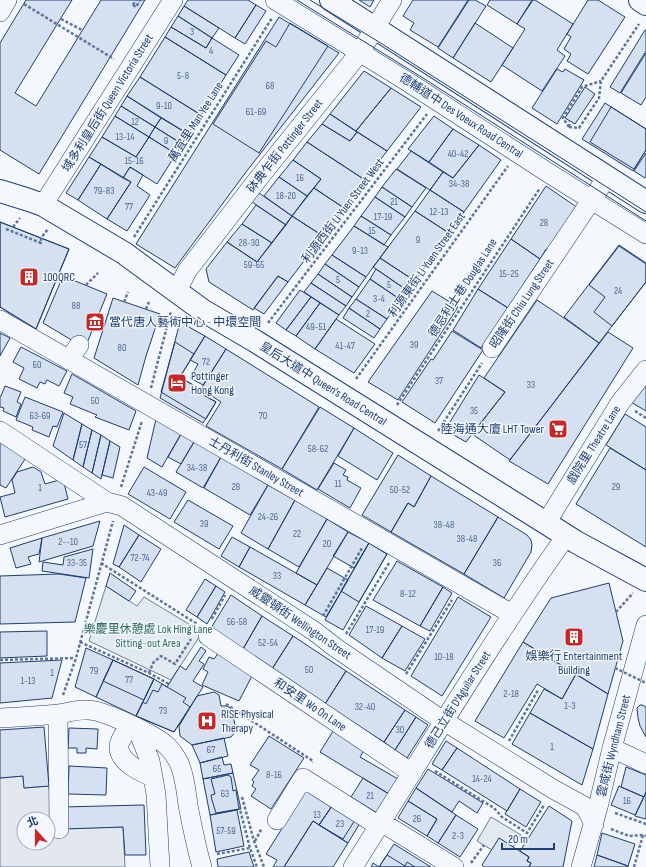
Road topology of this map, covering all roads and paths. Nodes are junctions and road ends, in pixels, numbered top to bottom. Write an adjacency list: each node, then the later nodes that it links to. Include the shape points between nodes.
1 (136, 0): 2 (path, via 133,5 136,7)
2 (140, 0)
3 (172, 0): 26 (street, 域多利皇后街 Queen Victoria Street)
4 (331, 0): 12 (main road)
5 (392, 0): 12 (street, 砵典乍街 Pottinger Street)
6 (640, 0): 10 (main road)
7 (13, 1): 9 (street); 15 (path)
8 (275, 6): 14 (street, 德輔道中 Des Voeux Road Central); 32 (path, 萬宜里 Man Yee Lane)
9 (0, 12)
10 (643, 14): 16 (path)
11 (61, 19): 13 (path)
12 (374, 27): 14 (street, 砵典乍街 Pottinger Street); 21 (main road)
13 (82, 30)
14 (360, 52): 24 (street, 德輔道中 Des Voeux Road Central); 36 (street, 砵典乍街 Pottinger Street, via 252,175 187,271)
15 (114, 59)
16 (601, 81): 19 (path, via 599,98 579,128); 19 (path, via 582,87 564,118)
17 (431, 109): 41 (path, 利源西街 Li Yuen Street West)
18 (570, 121): 19 (path)
19 (569, 128)
20 (512, 161): 44 (path, 利源東街 Li Yuen Street East)
21 (607, 177): 24 (street, 昭隆街 Chiu Lung Street); 25 (main road)
22 (540, 188): 46 (path, 德忌利士巷 Douglas Lane)
23 (0, 191): 26 (main road, 皇后大道中 Queen's Road Central)
24 (592, 201): 31 (street, 德輔道中 Des Voeux Road Central); 42 (street, 昭隆街 Chiu Lung Street)
25 (646, 202)
26 (43, 205): 36 (main road, 皇后大道中 Queen's Road Central, via 124,253)
27 (20, 218): 28 (path)
28 (13, 227)
29 (6, 229): 30 (path, via 41,243 41,238)
30 (48, 229)
31 (646, 234)
32 (131, 243)
33 (98, 273): 34 (path)
34 (86, 285)
35 (128, 292): 37 (path)
36 (174, 301): 45 (path); 52 (main road, 皇后大道中 Queen's Road Central, via 202,310 255,341)
37 (124, 302)
38 (148, 302): 39 (path)
39 (146, 309)
40 (10, 321): 62 (street, 士丹利街 Stanley Street, via 74,352)
41 (268, 323)
42 (492, 348): 49 (path, 昭隆街 Chiu Lung Street)
43 (646, 370): 52 (street, 戲院里 Theatre Lane, via 620,403)
44 (356, 379)
45 (151, 390)
46 (397, 405)
47 (144, 415): 50 (path)
48 (0, 431): 50 (street, 威靈頓街 Wellington Street)
49 (438, 431)
50 (113, 498): 53 (street); 80 (street, 威靈頓街 Wellington Street, via 314,631)
51 (113, 521): 56 (path)
52 (546, 523): 54 (main road, 皇后大道中 Queen's Road Central)
53 (0, 535)
54 (566, 536): 58 (main road, 皇后大道中 Queen's Road Central); 62 (street, 德己立街 D'Aguilar Street)
55 (363, 547): 63 (path)
56 (101, 563): 66 (path); 67 (path)
57 (390, 563): 64 (path)
58 (640, 586): 61 (path)
59 (226, 593): 66 (path)
60 (452, 599): 72 (path)
61 (616, 612)
62 (512, 614): 80 (street, 德己立街 D'Aguilar Street)
63 (320, 620)
64 (353, 622)
65 (646, 625): 83 (street, 雲咸街 Wyndham Street)
66 (202, 630): 71 (path, via 175,664 161,656 153,663); 86 (street, 和安里 Wo On Lane)
67 (80, 642): 68 (path); 71 (path)
68 (76, 658): 69 (path); 76 (path)
69 (0, 660)
70 (615, 668): 73 (path, bridge)
71 (148, 673): 74 (path)
72 (405, 676)
73 (646, 683)
74 (169, 684)
75 (538, 690): 82 (path)
76 (63, 696)
77 (226, 704): 87 (path, via 313,761)
78 (58, 714): 79 (street); 81 (street, via 79,710 98,711); 96 (street)
79 (0, 718)
80 (444, 721): 86 (street, 德己立街 D'Aguilar Street); 95 (street, 威靈頓街 Wellington Street, via 584,806)
81 (134, 727): 101 (street, via 150,762 156,794); 102 (street, via 168,746 180,764)
82 (505, 746)
83 (612, 748): 84 (street); 95 (street, 雲咸街 Wyndham Street, via 598,807)
84 (646, 764)
85 (433, 770): 89 (path, via 494,808 502,817 527,833)
86 (412, 773): 93 (street, 德己立街 D'Aguilar Street)
87 (303, 778): 92 (street); 93 (street)
88 (242, 797): 104 (path)
89 (545, 803)
90 (238, 806): 99 (path)
91 (614, 812): 94 (path)
92 (277, 820)
93 (380, 824): 105 (street, 德己立街 D'Aguilar Street); 106 (street)
94 (646, 824)
95 (602, 826): 97 (path, via 629,836); 108 (street, 雲咸街 Wyndham Street)
96 (59, 829)
97 (645, 835): 109 (path)
98 (484, 845): 107 (path)
99 (250, 848): 100 (path); 103 (path)
100 (217, 854)
101 (160, 867)
102 (202, 867)
103 (257, 867)
104 (264, 867)
105 (353, 867)
106 (454, 867)
107 (468, 867)
108 (582, 867)
109 (634, 867)

